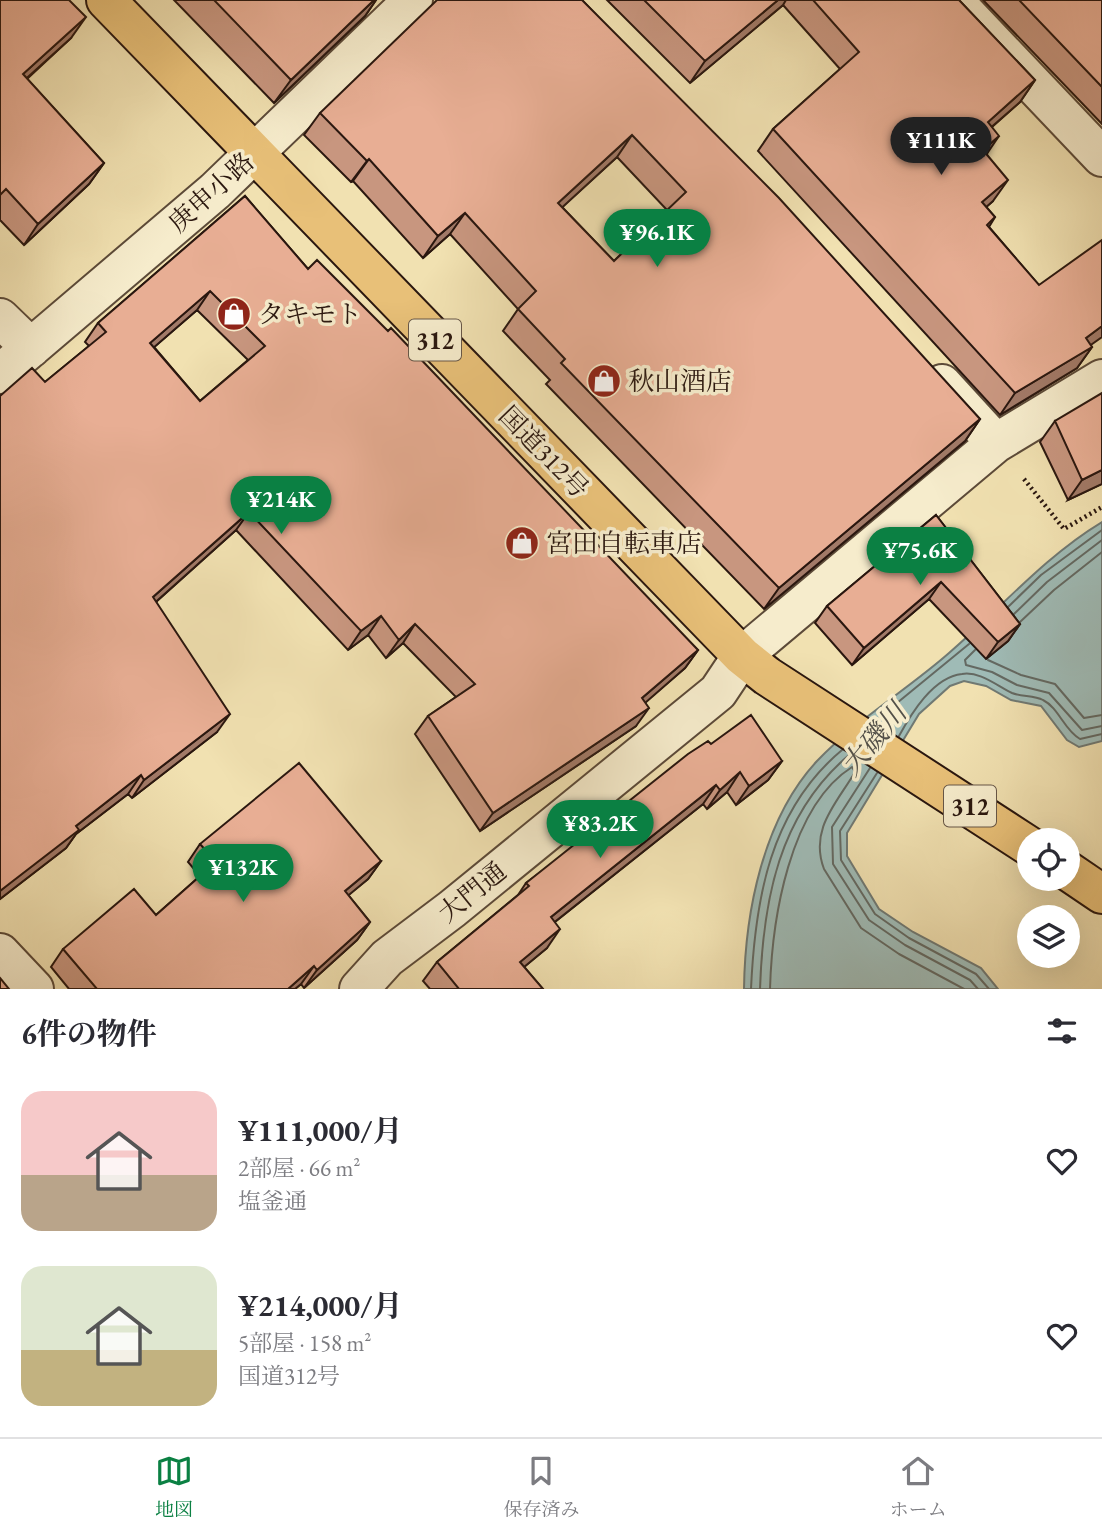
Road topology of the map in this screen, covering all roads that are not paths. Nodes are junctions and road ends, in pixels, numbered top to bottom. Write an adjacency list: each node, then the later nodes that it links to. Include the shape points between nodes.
1 (106, 0): 4 (highway, 国道312号 / 312)
2 (412, 0): 4 (street, 庚申小路)
3 (953, 0): 5 (street)
4 (255, 153): 7 (street, 庚申小路); 12 (highway, 国道312号 / 312)
5 (1102, 157)
6 (0, 318): 7 (street)
7 (31, 348): 9 (street, 庚申小路)
8 (920, 360): 11 (street)
9 (0, 374)
10 (1102, 379): 11 (street, 大門通)
11 (996, 443): 12 (street, 大門通)
12 (755, 666): 13 (highway, 国道312号 / 312); 18 (street, 大門通, via 387,958)
13 (1017, 838)
14 (1080, 879): 15 (highway)
15 (1102, 894)
16 (0, 953): 17 (street)
17 (34, 989)
18 (359, 989)

